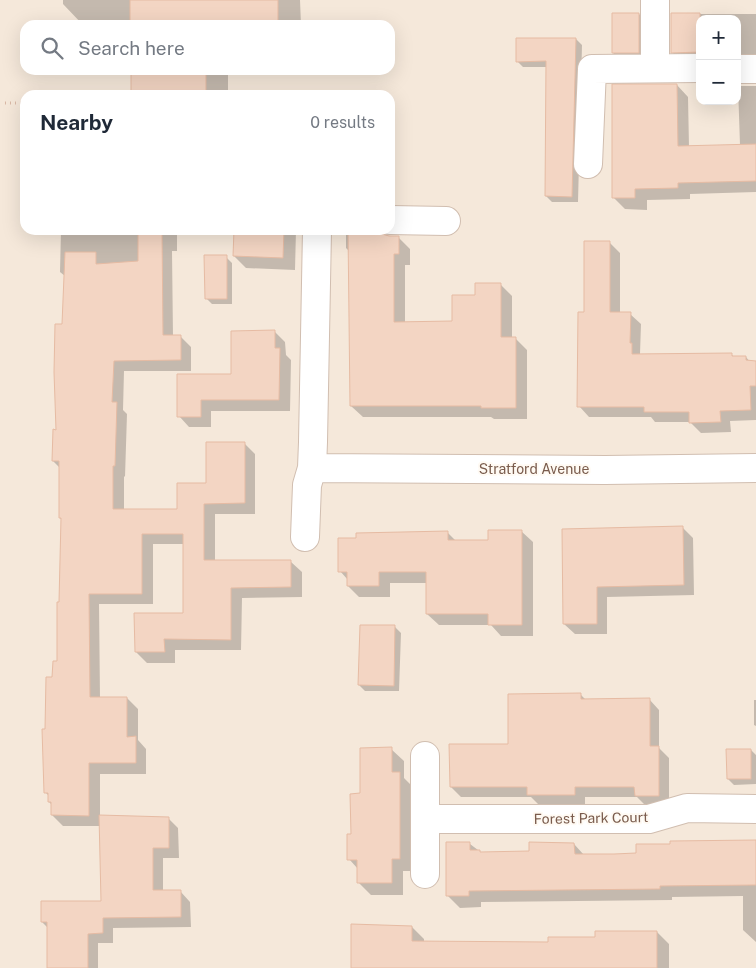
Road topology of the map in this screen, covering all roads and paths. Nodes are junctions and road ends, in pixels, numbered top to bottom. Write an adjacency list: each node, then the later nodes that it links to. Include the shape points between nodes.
1 (654, 0): 2 (street)
2 (654, 68): 3 (street); 8 (street, via 592,69)
3 (696, 68)
4 (741, 69): 5 (street)
5 (756, 69)
6 (5, 102): 7 (path)
7 (20, 103)
8 (588, 164)
9 (395, 220): 10 (street)
10 (446, 221)
11 (318, 235): 12 (street)
12 (312, 468): 13 (street, Stratford Avenue); 14 (street, via 306,485)
13 (756, 468)
14 (305, 537)
15 (426, 756): 17 (street)
16 (756, 809): 17 (street, Forest Park Court, via 687,808 637,819)
17 (426, 818): 18 (street)
18 (425, 874)

